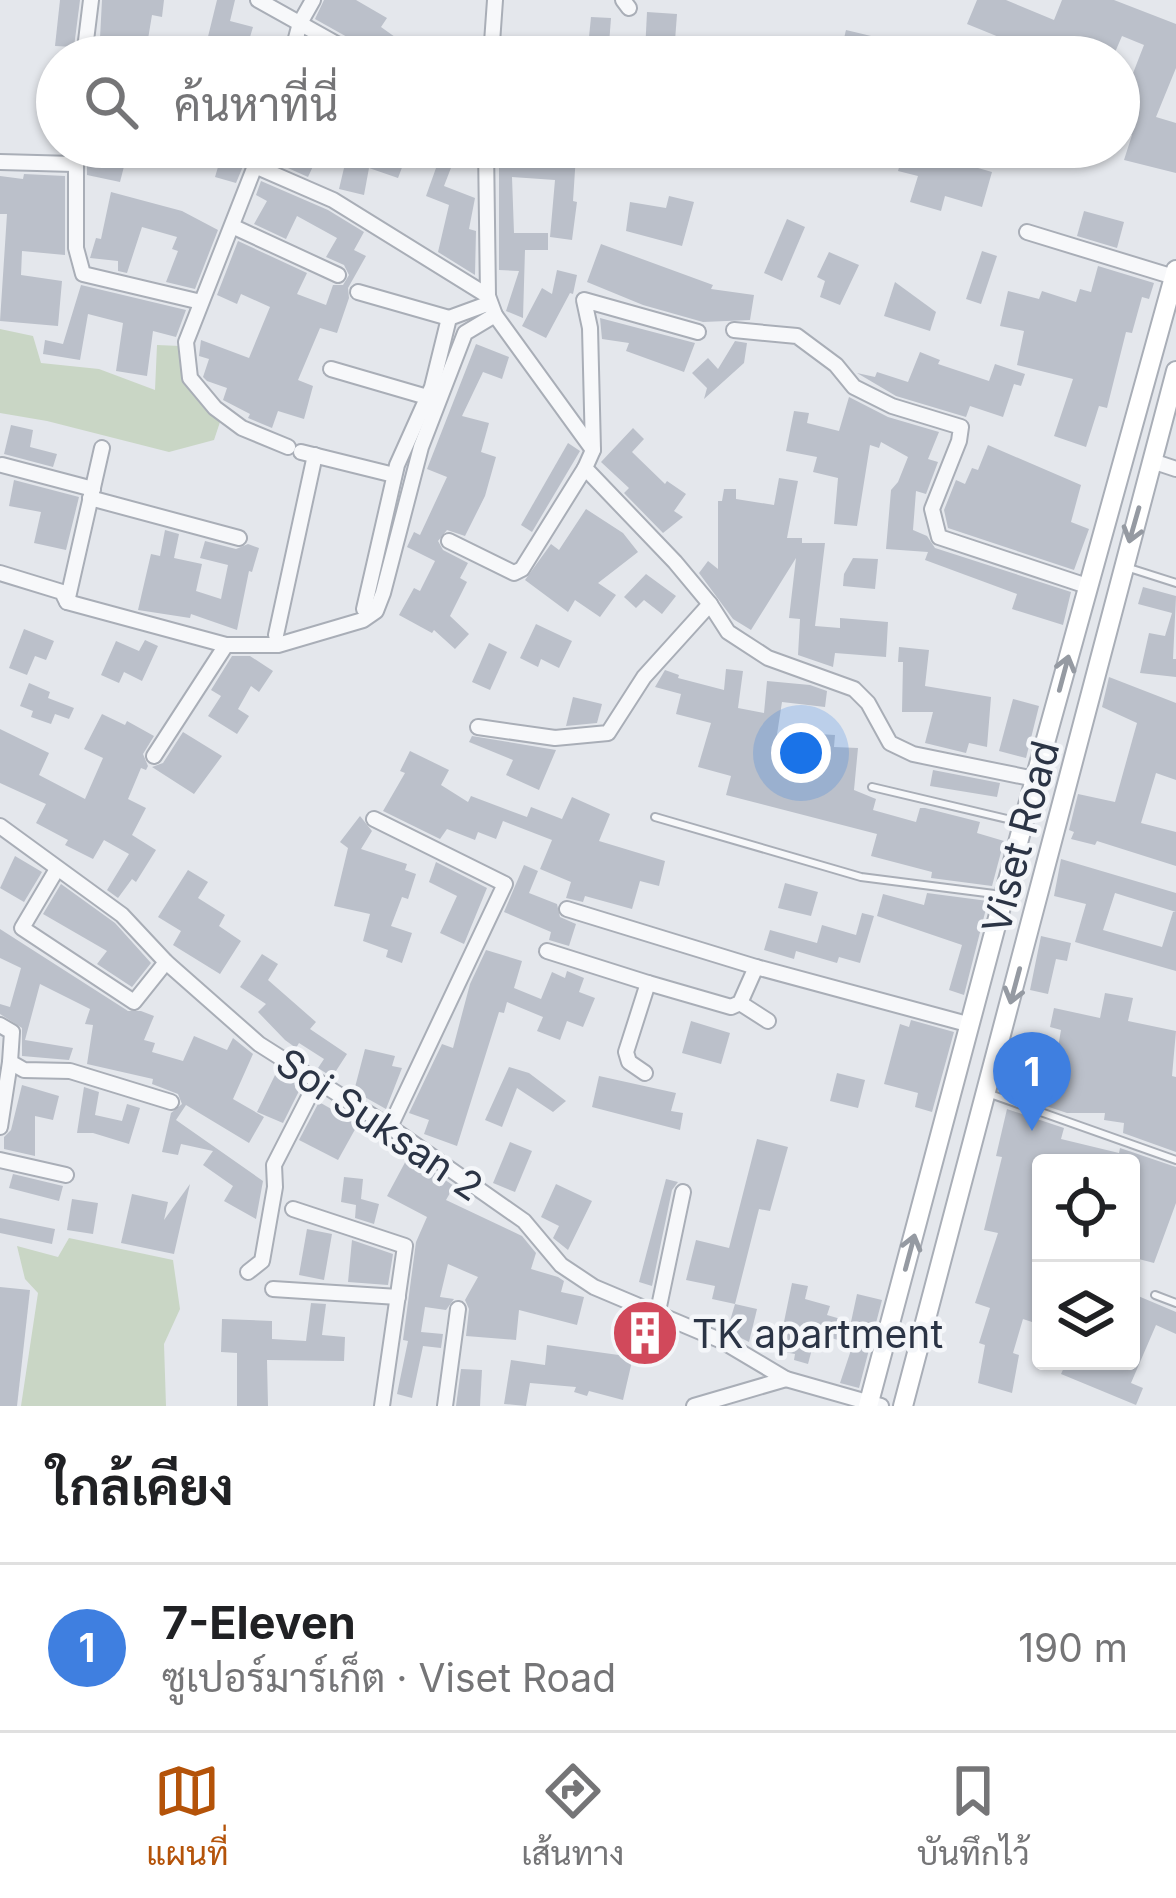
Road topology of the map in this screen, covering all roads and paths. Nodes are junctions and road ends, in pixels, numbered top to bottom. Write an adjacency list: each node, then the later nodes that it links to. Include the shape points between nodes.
1 (91, 0): 6 (street)
2 (258, 0): 5 (street)
3 (313, 0): 5 (street)
4 (495, 0): 9 (street)
5 (299, 23): 7 (street); 8 (street)
6 (87, 36)
7 (296, 36)
8 (322, 36)
9 (492, 36)
10 (0, 162): 11 (street)
11 (36, 163)
12 (74, 168): 21 (street, via 82,274)
13 (254, 168): 16 (street)
14 (260, 168): 22 (street, via 333,200)
15 (487, 168): 22 (street)
16 (234, 227): 19 (street); 21 (street)
17 (1027, 232): 18 (street)
18 (1175, 274): 43 (main road, Viset Road)
19 (338, 275)
20 (358, 292): 23 (street)
21 (201, 302): 31 (street, via 186,342 190,378 242,428)
22 (491, 305): 23 (street); 30 (street); 48 (street, via 465,333 421,447 376,611 278,646)
23 (449, 318): 28 (street)
24 (734, 330): 43 (street, via 797,336 854,387 961,427 932,508 939,537)
25 (698, 332): 30 (street, via 584,300)
26 (331, 369): 28 (street)
27 (1176, 371): 32 (main road, Viset Road)
28 (428, 398): 36 (street)
29 (102, 448): 37 (street)
30 (593, 450): 34 (street)
31 (301, 451): 36 (street); 47 (street)
32 (1152, 461): 35 (street); 40 (main road, Viset Road, one-way to 40)
33 (2, 465): 37 (street)
34 (585, 468): 39 (street, via 523,569 514,573); 45 (street)
35 (1176, 469)
36 (394, 475): 46 (street)
37 (91, 493): 38 (street); 44 (street)
38 (239, 538)
39 (449, 541)
40 (1122, 566): 42 (lane); 71 (main road, Viset Road, one-way to 71)
41 (0, 573): 44 (street, via 62,592)
42 (1176, 583)
43 (1088, 586): 51 (main road, Viset Road, one-way to 43)
44 (67, 602): 48 (street)
45 (710, 604): 49 (street, via 644,677 608,733 555,738); 51 (street, via 728,632 767,658 854,689 890,743)
46 (364, 609)
47 (276, 635)
48 (226, 646): 50 (street)
49 (478, 728)
50 (154, 756)
51 (1035, 779): 55 (main road, Viset Road)
52 (872, 787): 55 (lane)
53 (655, 817): 58 (lane, via 860,877)
54 (374, 819): 74 (street, via 505,884)
55 (1024, 823): 58 (main road, Viset Road)
56 (0, 826): 57 (street, Soi Suksan 2)
57 (57, 869): 61 (street, Soi Suksan 2, via 122,915); 61 (street, via 22,928 134,1002)
58 (1005, 896): 67 (main road, Viset Road)
59 (567, 909): 62 (street)
60 (547, 951): 63 (street)
61 (166, 962): 70 (street, Soi Suksan 2)
62 (756, 967): 64 (street); 67 (street)
63 (648, 983): 64 (street, via 721,1006); 69 (street, via 626,1052)
64 (740, 1004): 65 (street)
65 (768, 1021)
66 (0, 1025): 68 (street, via 12,1032)
67 (970, 1025): 88 (main road, Viset Road, one-way to 67)
68 (10, 1062): 72 (street); 73 (street)
69 (645, 1073)
70 (316, 1083): 74 (street, Soi Suksan 2); 80 (street, via 274,1165 262,1261)
71 (987, 1093): 76 (lane); 92 (main road, Viset Road)
72 (171, 1102)
73 (0, 1127)
74 (390, 1127): 86 (street, Soi Suksan 2, via 524,1222 561,1265)
75 (0, 1160): 77 (street)
76 (1176, 1160)
77 (66, 1175)
78 (683, 1192): 86 (street)
79 (293, 1209): 83 (street, via 405,1246)
80 (248, 1272)
81 (273, 1289): 83 (street)
82 (1156, 1295): 84 (lane)
83 (398, 1297): 89 (street)
84 (1176, 1303)
85 (458, 1310): 90 (street)
86 (658, 1316): 87 (street, Soi Suksan 2)
87 (786, 1379): 88 (street, Soi Suksan 2); 91 (street)
88 (873, 1405)
89 (382, 1406)
90 (445, 1406)
91 (694, 1406)
92 (903, 1406)

